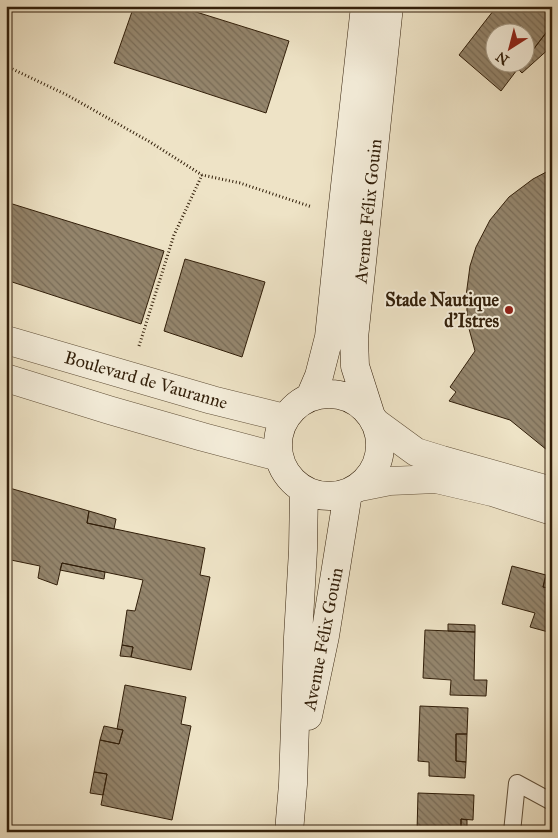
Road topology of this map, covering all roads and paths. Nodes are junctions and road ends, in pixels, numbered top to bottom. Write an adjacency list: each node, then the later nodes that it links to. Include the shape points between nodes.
1 (365, 6): 5 (main road, Avenue Félix Gouin)
2 (390, 6): 11 (main road, Avenue Félix Gouin, via 354,338 355,366)
3 (6, 66): 4 (path, via 75,100)
4 (202, 175): 5 (path); 7 (path, via 174,235)
5 (342, 213): 9 (main road, Avenue Félix Gouin, via 329,337)
6 (6, 340): 7 (main road, Boulevard de Vauranne)
7 (132, 376): 10 (main road, Boulevard de Vauranne)
8 (6, 378): 12 (main road)
9 (310, 398): 10 (main road, via 292,409); 11 (main road, via 342,395 357,402)
10 (286, 418): 12 (main road, via 280,430)
11 (373, 418): 14 (main road, via 381,450 370,477); 15 (main road, via 416,452)
12 (279, 457): 13 (main road, via 284,470)
13 (304, 490): 14 (main road, via 326,497); 17 (main road, Avenue Félix Gouin)
14 (354, 490): 16 (main road, via 390,481 436,479); 17 (main road, Avenue Félix Gouin)
15 (552, 491)
16 (552, 511)
17 (293, 784): 19 (main road, Avenue Félix Gouin)
18 (552, 802): 20 (lane, via 517,782)
19 (288, 832)
20 (512, 832)

